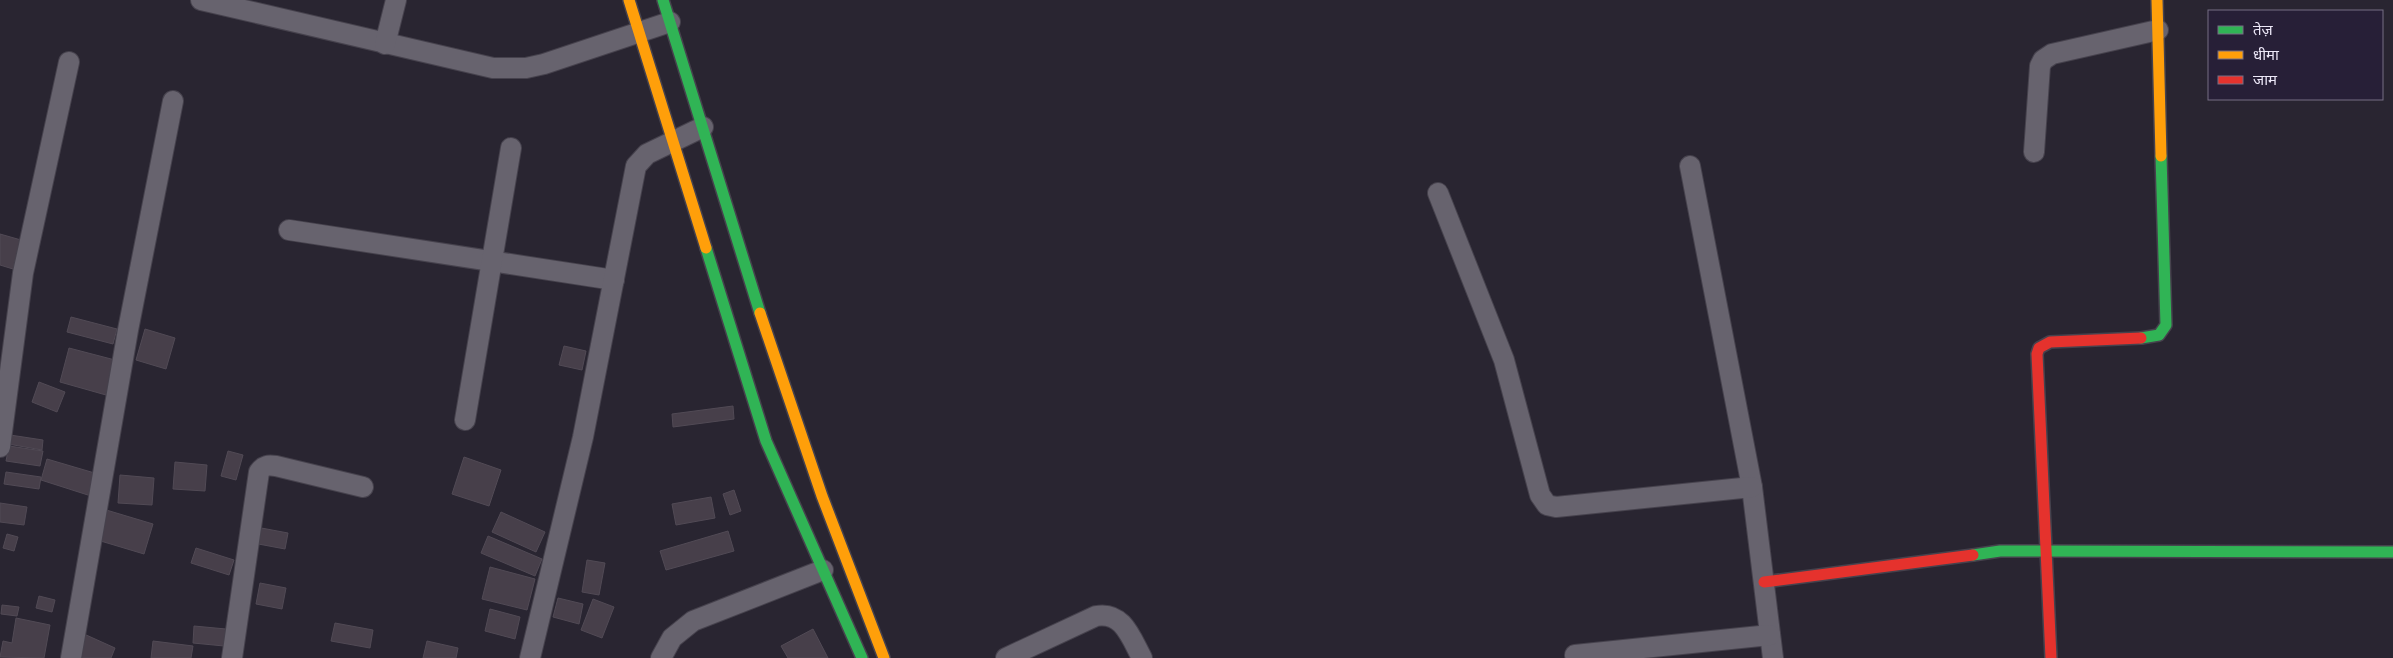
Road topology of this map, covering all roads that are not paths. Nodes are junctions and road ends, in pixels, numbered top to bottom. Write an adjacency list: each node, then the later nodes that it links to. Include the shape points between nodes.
1 (201, 0): 9 (street)
2 (396, 0): 9 (street)
3 (630, 0): 8 (street)
4 (663, 0): 6 (street)
5 (2157, 0): 7 (street)
6 (670, 22): 8 (street); 12 (street)
7 (2158, 30): 15 (street, via 2052,54 2043,60); 25 (street, via 2166,325 2159,335 2151,337 2050,342 2039,348 2036,364)
8 (639, 32): 9 (street, via 544,64 511,69 467,64); 13 (street)
9 (385, 44)
10 (69, 62): 22 (street, via 23,273)
11 (173, 101): 31 (street, via 128,330)
12 (703, 127): 13 (street); 36 (street, via 798,428 845,562)
13 (674, 141): 20 (street, via 647,154 636,166); 27 (street, via 766,441)
14 (512, 148): 19 (street)
15 (2034, 152)
16 (1690, 166): 24 (street)
17 (1438, 193): 24 (street, via 1494,329 1540,495 1547,505 1556,507)
18 (289, 230): 19 (street)
19 (493, 261): 20 (street); 21 (street)
20 (614, 280): 33 (street, via 583,437)
21 (465, 420)
22 (0, 447)
23 (363, 487): 32 (street, via 276,466 262,468)
24 (1752, 487): 28 (street)
25 (2046, 551): 26 (street); 28 (street, via 1965,554); 40 (street)
26 (2393, 552)
27 (823, 570): 34 (street, via 693,621 672,638); 35 (street)
28 (1764, 582): 29 (street)
29 (1770, 635): 30 (street); 39 (street)
30 (1575, 655)
31 (70, 658)
32 (232, 658)
33 (530, 658)
34 (662, 658)
35 (862, 658)
36 (884, 658)
37 (1006, 658): 38 (street, via 1106,614 1121,621)
38 (1142, 658)
39 (1773, 658)
40 (2051, 658)

